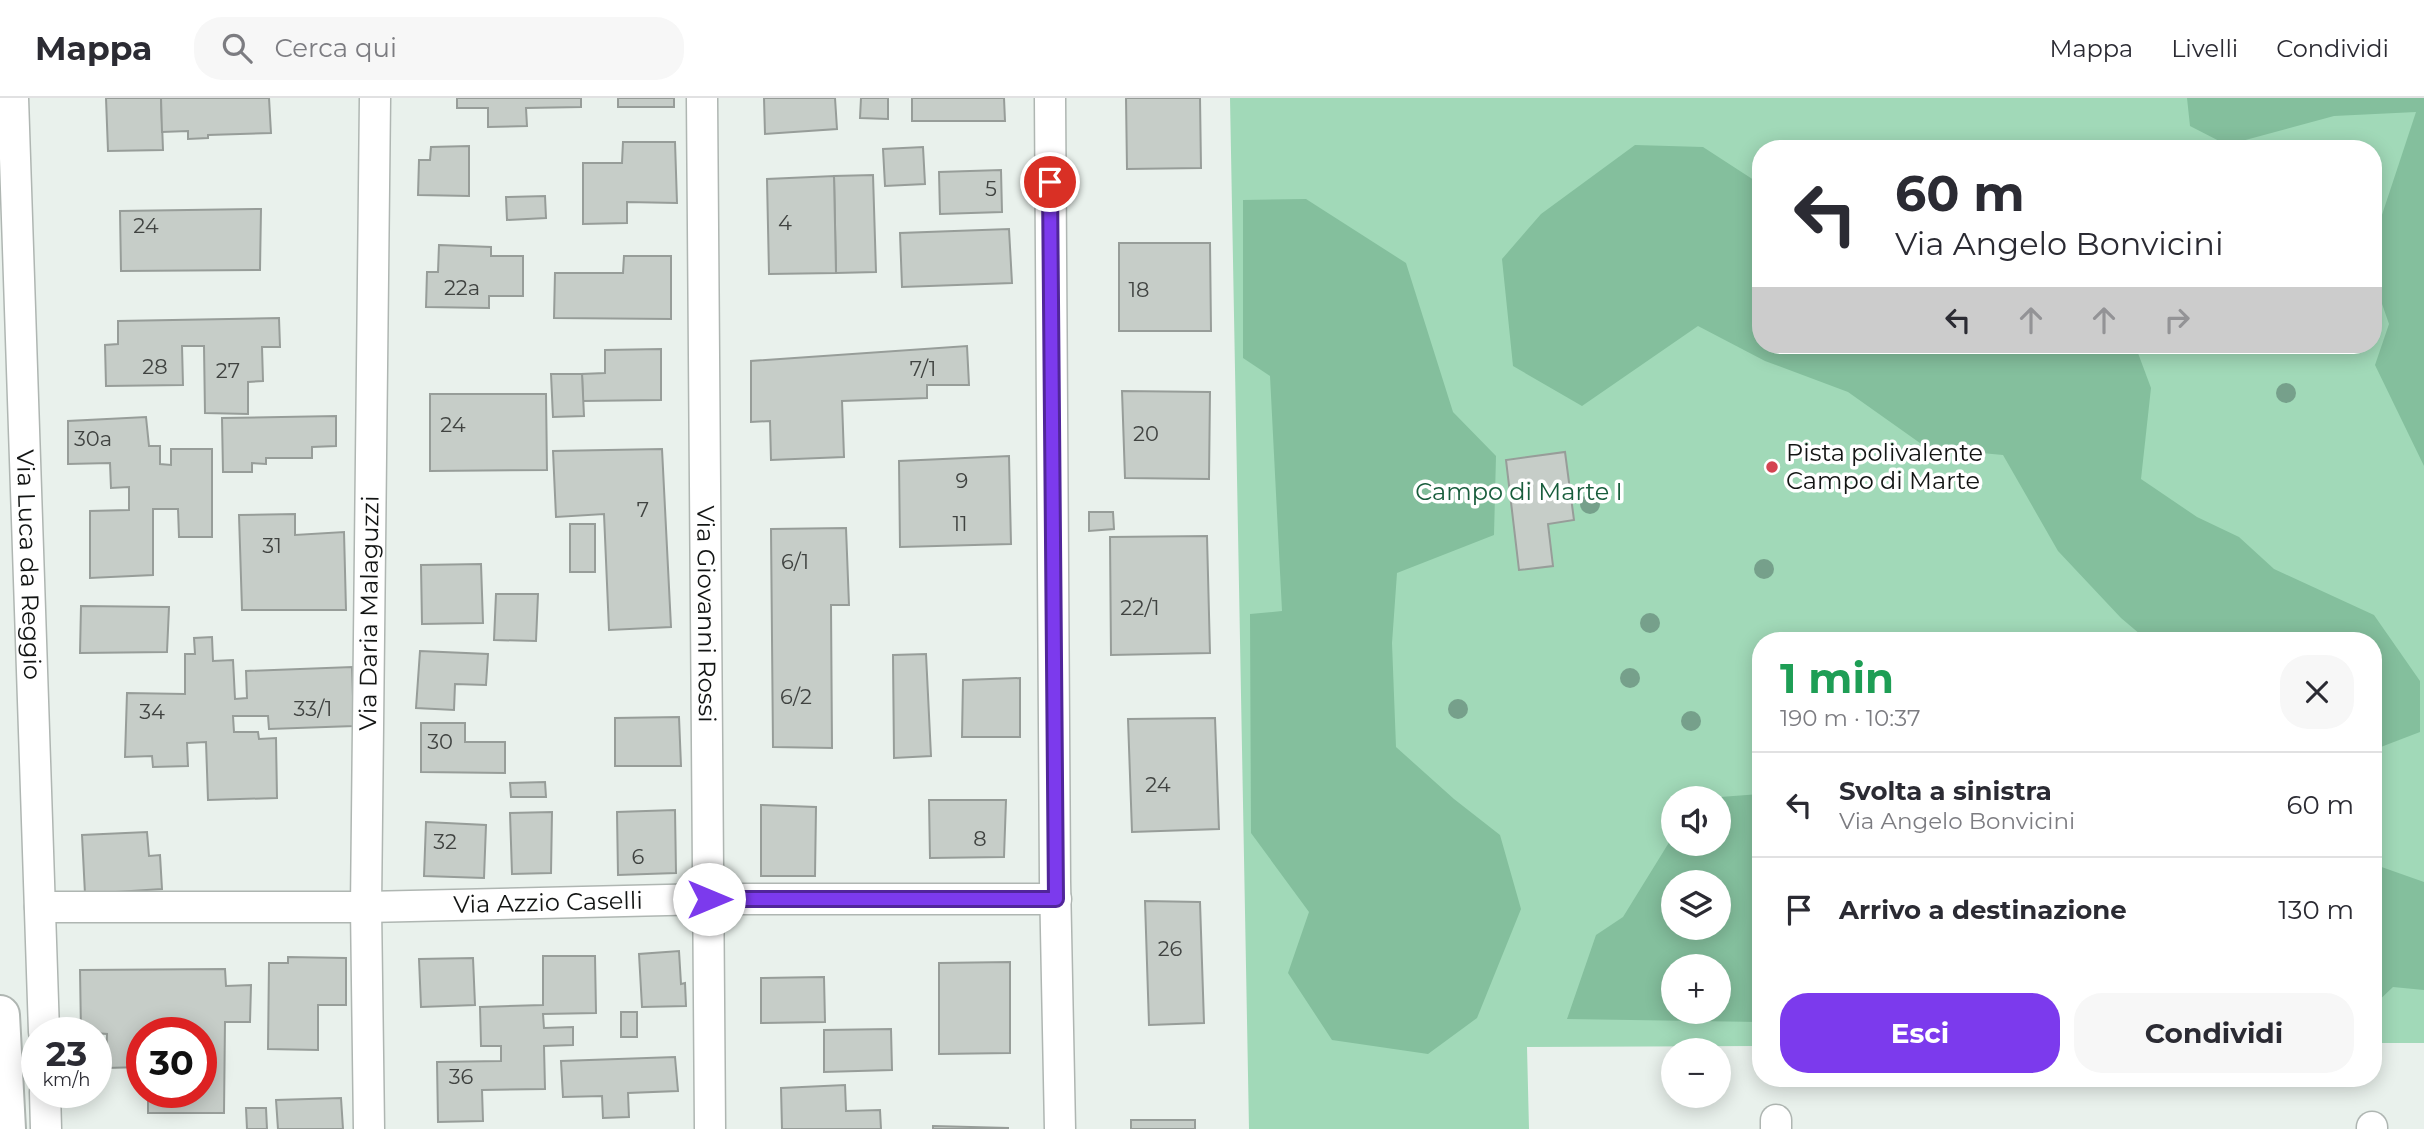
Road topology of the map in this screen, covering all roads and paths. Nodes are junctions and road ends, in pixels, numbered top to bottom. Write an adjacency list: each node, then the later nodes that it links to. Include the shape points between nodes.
1 (13, 98): 7 (street, Via Luca da Reggio)
2 (375, 98): 8 (street, Via Daria Malaguzzi)
3 (702, 98): 5 (street, Via Giovanni Rossi)
4 (1050, 98): 6 (street)
5 (709, 899): 6 (street, Via Azzio Caselli); 8 (street, Via Azzio Caselli); 15 (street, Via Giovanni Rossi)
6 (1056, 899): 16 (street)
7 (40, 907): 8 (street, Via Azzio Caselli); 10 (street, Via Luca da Reggio)
8 (366, 908): 14 (street, Via Daria Malaguzzi)
9 (0, 1015): 12 (main road)
10 (44, 1017)
11 (46, 1108): 13 (street)
12 (6, 1129)
13 (47, 1129)
14 (369, 1129)
15 (710, 1129)
16 (1059, 1129)

